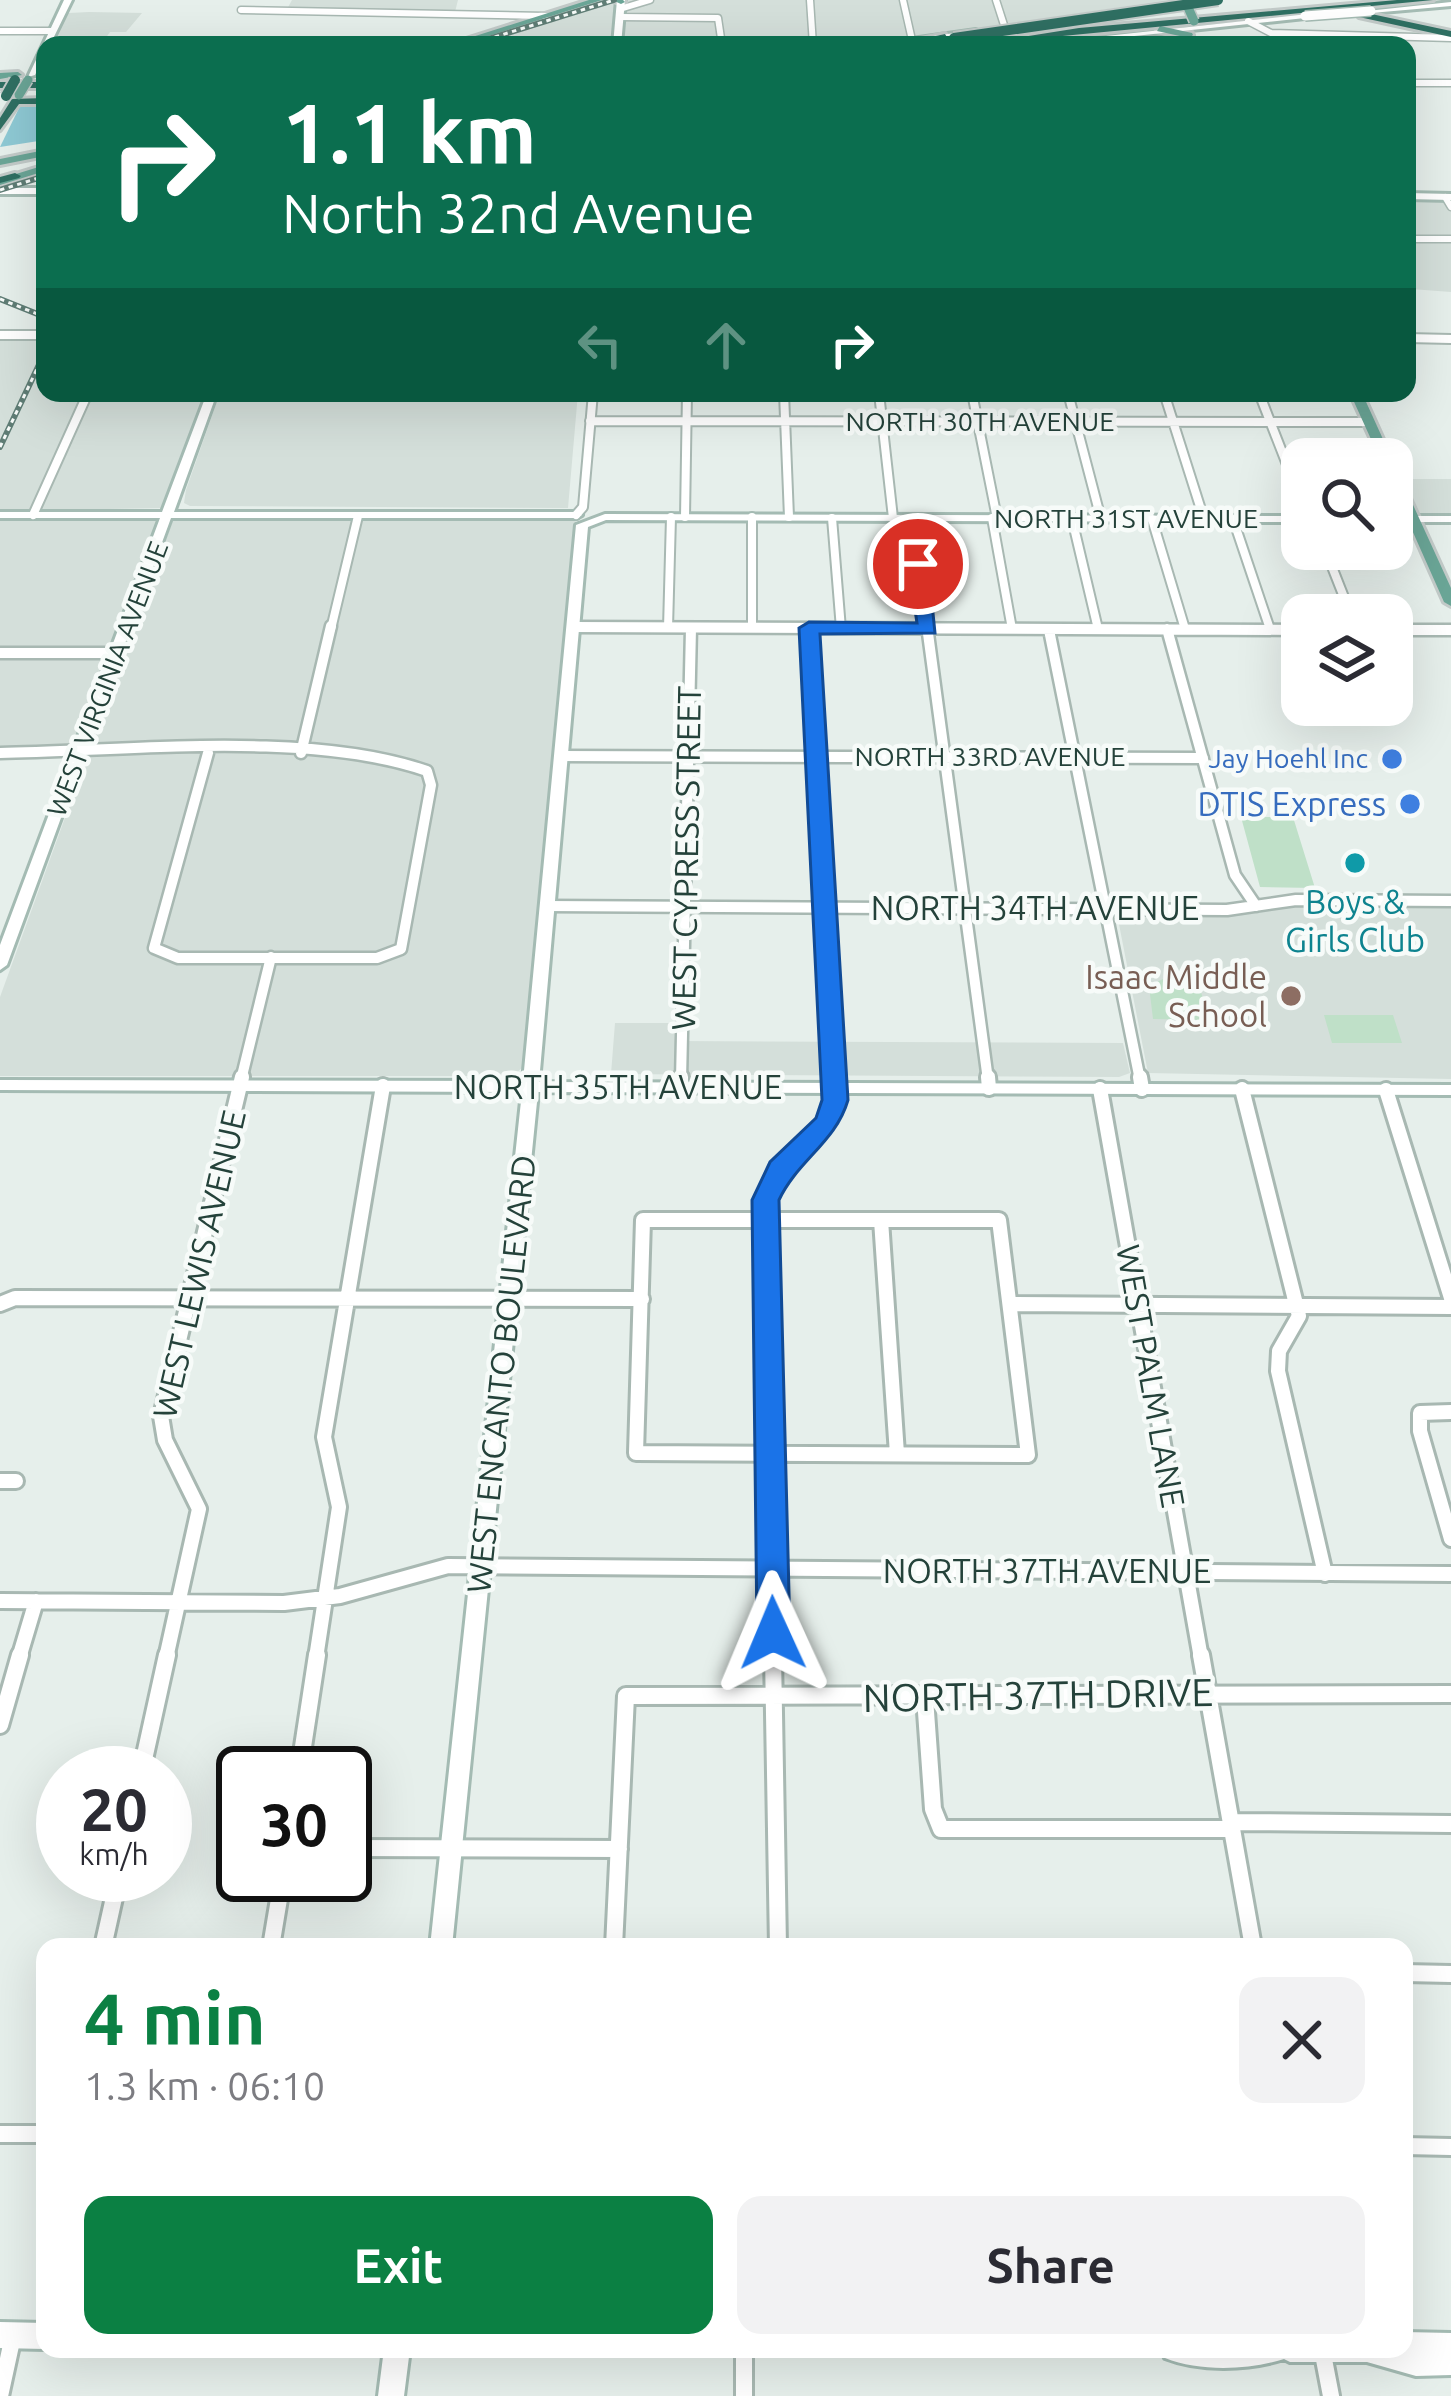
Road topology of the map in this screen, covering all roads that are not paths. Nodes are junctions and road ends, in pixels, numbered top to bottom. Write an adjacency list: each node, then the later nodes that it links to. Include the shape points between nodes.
1 (68, 0): 26 (street)
2 (458, 0): 18 (street)
3 (583, 0): 19 (main road)
4 (598, 0): 19 (main road)
5 (650, 0): 16 (street)
6 (810, 0): 32 (street)
7 (903, 0): 33 (street)
8 (996, 0): 21 (street)
9 (1218, 0): 35 (highway, bridge)
10 (1238, 0): 23 (highway)
11 (1279, 0): 23 (highway); 36 (highway)
12 (1311, 0): 23 (highway)
13 (1428, 0): 20 (highway)
14 (1182, 2): 21 (street); 25 (main road, bridge)
15 (1451, 4): 20 (street, bridge)
16 (620, 6): 30 (street); 31 (street, via 718,18)
17 (241, 10): 18 (street)
18 (455, 12): 19 (street)
19 (542, 15): 28 (main road); 29 (main road)
20 (1251, 18): 23 (highway); 25 (street); 40 (highway, via 1360,15); 40 (street, via 1271,33)
21 (1005, 28): 34 (highway)
22 (1160, 29): 25 (main road); 39 (street)
23 (1067, 30): 37 (highway); 38 (highway)
24 (0, 31): 26 (street)
25 (1192, 31)
26 (51, 32): 27 (street)
27 (49, 36)
28 (468, 36)
29 (478, 36)
30 (618, 36)
31 (721, 36)
32 (812, 36)
33 (904, 36)
34 (951, 36)
35 (990, 36)
36 (999, 36)
37 (1013, 36)
38 (1031, 36)
39 (1110, 36)
40 (1448, 36)
41 (36, 58): 44 (street)
42 (0, 76): 44 (main road)
43 (36, 76): 44 (highway)
44 (23, 78): 48 (highway, bridge)
45 (1416, 82): 46 (street)
46 (1451, 83)
47 (36, 90): 48 (highway)
48 (5, 96): 49 (highway); 50 (highway)
49 (36, 100)
50 (0, 127)
51 (36, 153): 52 (main road)
52 (0, 160)
53 (36, 170): 54 (main road)
54 (15, 176): 55 (highway)
55 (2, 188): 56 (street)
56 (36, 192)
57 (1416, 197): 58 (street)
58 (1449, 200)
59 (1416, 239): 60 (street)
60 (1451, 239)
61 (0, 334): 62 (street)
62 (36, 335)
63 (1416, 338): 64 (street)
64 (1451, 338)
65 (84, 402): 88 (street)
66 (209, 402): 89 (street, WEST VIRGINIA AVENUE)
67 (592, 402): 76 (street, WEST ENCANTO BOULEVARD)
68 (687, 402): 77 (street)
69 (784, 402): 78 (street)
70 (880, 402): 79 (street)
71 (974, 402): 80 (street)
72 (1070, 402): 81 (street)
73 (1167, 402): 82 (street)
74 (1262, 402): 83 (street)
75 (1359, 402): 84 (main road)
76 (590, 421): 77 (street, NORTH 30TH AVENUE); 91 (street, WEST ENCANTO BOULEVARD)
77 (687, 421): 78 (street, NORTH 30TH AVENUE); 92 (street)
78 (785, 421): 79 (street, NORTH 30TH AVENUE); 93 (street)
79 (882, 421): 80 (street, NORTH 30TH AVENUE); 96 (street)
80 (978, 422): 81 (street, NORTH 30TH AVENUE); 98 (street)
81 (1076, 422): 82 (street, NORTH 30TH AVENUE); 100 (street)
82 (1174, 422): 83 (street, NORTH 30TH AVENUE); 102 (street)
83 (1270, 422): 84 (street, NORTH 30TH AVENUE); 86 (street)
84 (1369, 422): 85 (main road)
85 (1376, 438)
86 (1281, 450)
87 (0, 515): 88 (street, NORTH 31ST AVENUE)
88 (33, 515): 89 (street, NORTH 31ST AVENUE)
89 (169, 516): 90 (street, NORTH 31ST AVENUE); 125 (street, WEST VIRGINIA AVENUE)
90 (358, 516): 91 (street, NORTH 31ST AVENUE); 129 (street)
91 (583, 517): 92 (street, NORTH 31ST AVENUE); 108 (street, WEST ENCANTO BOULEVARD)
92 (678, 517): 94 (street, NORTH 31ST AVENUE); 109 (street)
93 (789, 517): 94 (street, NORTH 31ST AVENUE); 95 (street, NORTH 31ST AVENUE)
94 (752, 518): 111 (street)
95 (832, 518): 96 (street, NORTH 31ST AVENUE); 113 (street)
96 (892, 518): 97 (street, NORTH 31ST AVENUE)
97 (912, 518): 98 (street, NORTH 31ST AVENUE); 114 (street)
98 (995, 518): 99 (street, NORTH 31ST AVENUE); 115 (street)
99 (1072, 519): 100 (street, NORTH 31ST AVENUE); 118 (street)
100 (1101, 519): 101 (street, NORTH 31ST AVENUE)
101 (1152, 519): 102 (street, NORTH 31ST AVENUE); 119 (street)
102 (1204, 519): 103 (street, NORTH 31ST AVENUE)
103 (1232, 519): 104 (street, NORTH 31ST AVENUE); 120 (street)
104 (1281, 519)
105 (1413, 519): 106 (street); 107 (main road)
106 (1451, 519)
107 (1449, 592)
108 (573, 627): 109 (street); 130 (street, WEST ENCANTO BOULEVARD)
109 (668, 628): 110 (street)
110 (691, 628): 111 (street); 131 (street, WEST CYPRESS STREET)
111 (752, 628): 112 (street)
112 (809, 628): 113 (street); 132 (street)
113 (841, 629): 114 (street)
114 (928, 629): 115 (street); 133 (street)
115 (1012, 629): 117 (street)
116 (1167, 629): 118 (street); 119 (street); 135 (street)
117 (1049, 630): 118 (street); 134 (street)
118 (1098, 630)
119 (1185, 630): 120 (street)
120 (1270, 630): 121 (street)
121 (1281, 630)
122 (1413, 630): 123 (street)
123 (1451, 630)
124 (0, 653): 125 (street)
125 (118, 653): 127 (street, WEST VIRGINIA AVENUE)
126 (0, 753): 127 (street)
127 (80, 753): 128 (street); 144 (street, WEST VIRGINIA AVENUE)
128 (208, 753): 129 (street); 143 (street, via 153,941 159,953 178,958)
129 (301, 753): 143 (street, via 410,760 428,771 429,798 401,949 377,958)
130 (560, 755): 131 (street, NORTH 33RD AVENUE); 137 (street, WEST ENCANTO BOULEVARD)
131 (688, 756): 132 (street, NORTH 33RD AVENUE); 138 (street, WEST CYPRESS STREET)
132 (816, 756): 133 (street, NORTH 33RD AVENUE); 140 (street)
133 (946, 757): 134 (street, NORTH 33RD AVENUE); 141 (street)
134 (1074, 758): 135 (street, NORTH 33RD AVENUE); 142 (street)
135 (1203, 758): 139 (street, via 1235,875)
136 (1451, 901): 139 (street, NORTH 34TH AVENUE)
137 (546, 906): 138 (street, NORTH 34TH AVENUE); 148 (street, WEST ENCANTO BOULEVARD)
138 (684, 906): 140 (street, NORTH 34TH AVENUE); 149 (street, WEST CYPRESS STREET)
139 (1256, 906): 142 (street, NORTH 34TH AVENUE)
140 (824, 907): 141 (street, NORTH 34TH AVENUE); 150 (street)
141 (965, 908): 142 (street, NORTH 34TH AVENUE); 151 (street)
142 (1106, 909): 153 (street)
143 (271, 958): 146 (street, WEST LEWIS AVENUE)
144 (0, 964)
145 (0, 1085): 146 (street, NORTH 35TH AVENUE)
146 (240, 1085): 147 (street, NORTH 35TH AVENUE); 159 (street, WEST LEWIS AVENUE)
147 (383, 1086): 148 (street, NORTH 35TH AVENUE); 162 (street)
148 (529, 1087): 149 (street, NORTH 35TH AVENUE); 160 (street, WEST ENCANTO BOULEVARD)
149 (681, 1088): 150 (street, NORTH 35TH AVENUE)
150 (835, 1088): 151 (street, NORTH 35TH AVENUE); 157 (street, via 828,1122 775,1174)
151 (988, 1088): 152 (street, NORTH 35TH AVENUE)
152 (1100, 1089): 153 (street, NORTH 35TH AVENUE); 166 (street, WEST PALM LANE)
153 (1142, 1089): 154 (street, NORTH 35TH AVENUE)
154 (1242, 1089): 155 (street, NORTH 35TH AVENUE); 167 (street)
155 (1386, 1090): 156 (street, NORTH 35TH AVENUE); 163 (street)
156 (1451, 1090)
157 (764, 1220): 158 (street); 161 (street, via 643,1220); 169 (street)
158 (881, 1220): 165 (street, via 999,1220); 170 (street)
159 (188, 1299): 162 (street); 164 (street); 180 (street, WEST LEWIS AVENUE, via 160,1435 195,1486 199,1509)
160 (506, 1299): 161 (street); 162 (street); 172 (street, WEST ENCANTO BOULEVARD)
161 (642, 1299): 169 (street, via 636,1453)
162 (348, 1300): 177 (street, via 323,1437 339,1507)
163 (1451, 1302): 167 (street)
164 (0, 1304)
165 (1010, 1304): 166 (street); 170 (street, via 1028,1455)
166 (1138, 1304): 167 (street); 174 (street, WEST PALM LANE)
167 (1296, 1306): 175 (street, via 1278,1371)
168 (1451, 1412): 171 (street, via 1420,1413)
169 (770, 1454): 170 (street); 173 (street)
170 (897, 1454)
171 (1451, 1539)
172 (482, 1565): 173 (street, NORTH 37TH AVENUE); 177 (street, NORTH 37TH AVENUE, via 415,1571); 191 (street, WEST ENCANTO BOULEVARD)
173 (772, 1569): 174 (street, NORTH 37TH AVENUE); 183 (street)
174 (1187, 1572): 175 (street, NORTH 37TH AVENUE); 182 (street, WEST PALM LANE)
175 (1325, 1574): 176 (street, NORTH 37TH AVENUE)
176 (1451, 1574)
177 (325, 1599): 180 (street, NORTH 37TH AVENUE); 187 (street)
178 (0, 1601): 179 (street, NORTH 37TH AVENUE)
179 (36, 1601): 180 (street, NORTH 37TH AVENUE); 185 (street)
180 (178, 1603): 186 (street, WEST LEWIS AVENUE)
181 (1451, 1694): 182 (street, NORTH 37TH DRIVE)
182 (1208, 1696): 184 (street, NORTH 37TH DRIVE); 189 (street, WEST PALM LANE)
183 (775, 1697): 184 (street, NORTH 37TH DRIVE); 192 (street, NORTH 37TH DRIVE, via 626,1696); 199 (street)
184 (925, 1698): 189 (street, via 941,1829)
185 (0, 1725)
186 (147, 1746)
187 (303, 1746)
188 (1451, 1824): 189 (street)
189 (1231, 1826): 200 (street, WEST PALM LANE)
190 (372, 1848): 191 (street)
191 (451, 1848): 192 (street); 197 (street, WEST ENCANTO BOULEVARD)
192 (620, 1849): 198 (street)
193 (113, 1902): 195 (street)
194 (278, 1902): 196 (street)
195 (105, 1938)
196 (272, 1938)
197 (442, 1938)
198 (615, 1938)
199 (778, 1938)
200 (1251, 1938)
201 (1413, 1973): 202 (street)
202 (1451, 1974)
203 (0, 2134): 204 (street)
204 (36, 2134)
205 (1413, 2146): 206 (street)
206 (1451, 2146)
207 (7, 2335): 215 (street)
208 (1413, 2345): 209 (street)
209 (1451, 2346)
210 (397, 2358): 216 (street)
211 (744, 2358): 217 (street)
212 (1324, 2358): 218 (street)
213 (1401, 2358): 214 (street)
214 (1451, 2362)
215 (0, 2396)
216 (391, 2396)
217 (744, 2396)
218 (1331, 2396)

